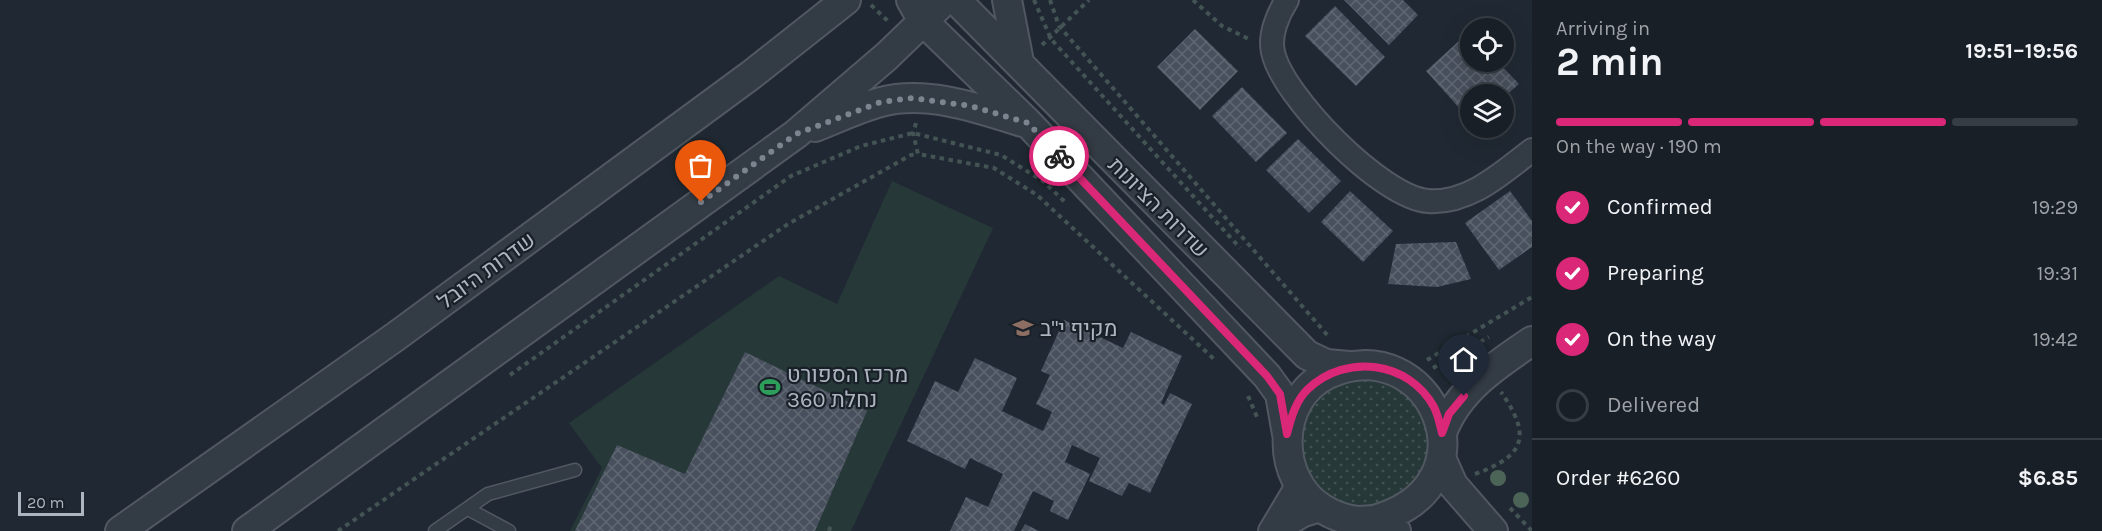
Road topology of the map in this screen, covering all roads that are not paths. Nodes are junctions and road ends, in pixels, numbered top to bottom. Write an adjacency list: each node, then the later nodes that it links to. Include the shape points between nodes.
1 (846, 0): 22 (street, שדרות היובל, via 751,75 395,337)
2 (945, 0): 6 (street)
3 (956, 0): 7 (street, שדרות הציונות)
4 (1007, 0): 7 (street)
5 (1287, 0): 10 (street, via 1275,25 1272,50 1280,76 1365,169 1404,196 1428,201 1451,199 1483,188)
6 (917, 11): 8 (street, שדרות הציונות); 9 (street, via 888,56)
7 (1020, 62): 13 (street, שדרות הציונות, via 1315,361)
8 (1028, 123): 9 (street, via 971,106 924,99 881,102); 15 (street, שדרות הציונות, via 1258,367 1280,394)
9 (796, 134): 23 (street)
10 (1532, 150)
11 (1532, 341): 12 (street)
12 (1500, 346): 14 (street, via 1468,380); 16 (street, via 1449,414)
13 (1349, 366): 14 (street, via 1382,368); 15 (street, via 1326,375 1307,390 1293,410)
14 (1431, 381): 16 (street)
15 (1287, 434): 18 (street, via 1288,460)
16 (1442, 446): 21 (street, via 1433,481 1418,500); 28 (street, via 1454,485)
17 (575, 470): 19 (lane, via 488,494)
18 (1298, 484): 20 (street); 26 (street)
19 (468, 509): 24 (lane); 25 (lane)
20 (1323, 509): 21 (street, via 1339,517); 27 (street)
21 (1385, 526)
22 (120, 531)
23 (247, 531)
24 (435, 531)
25 (509, 531)
26 (1270, 531)
27 (1276, 531)
28 (1492, 531)

